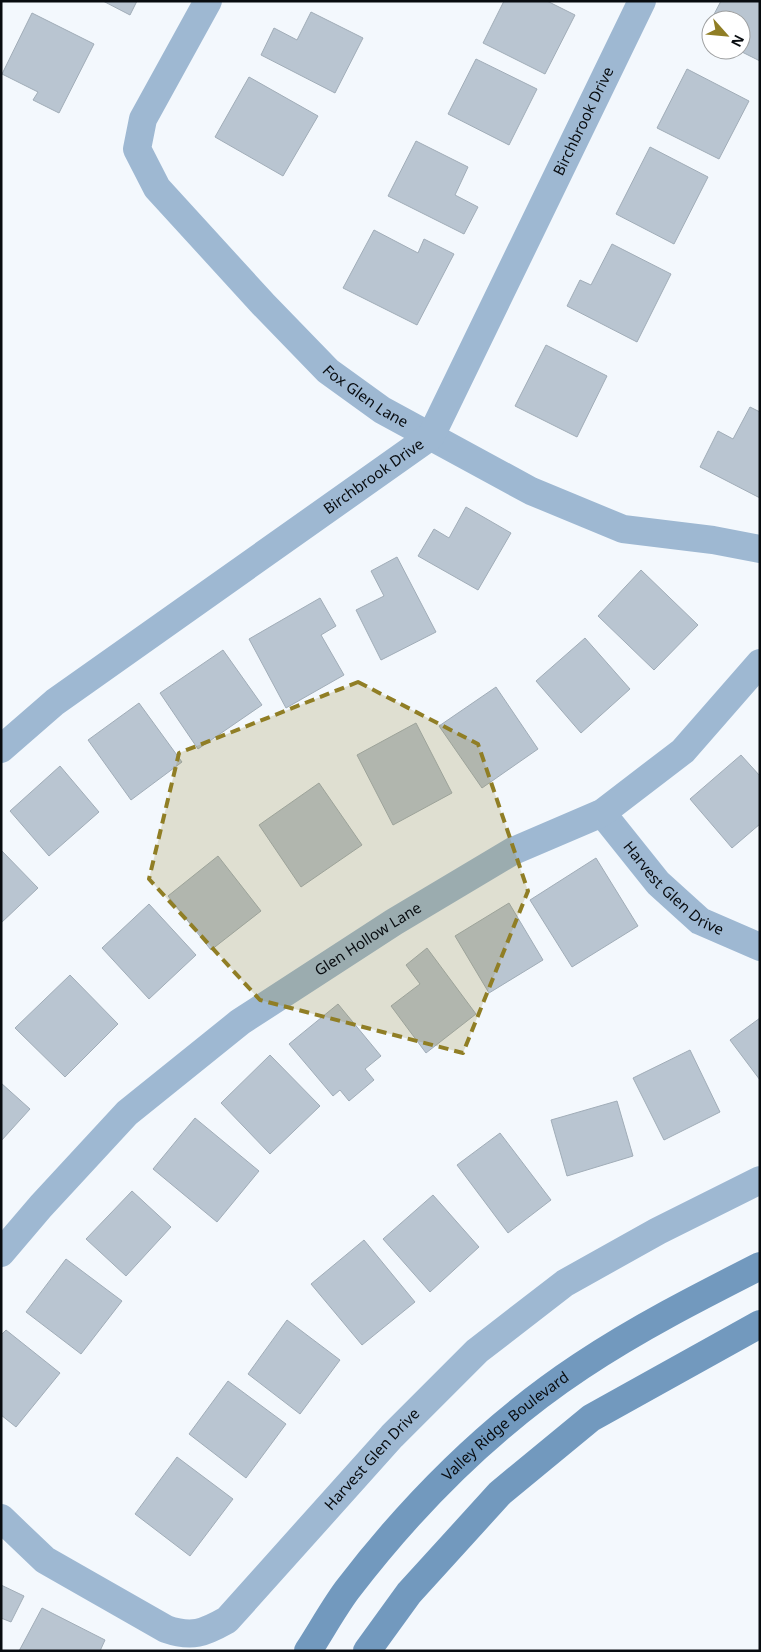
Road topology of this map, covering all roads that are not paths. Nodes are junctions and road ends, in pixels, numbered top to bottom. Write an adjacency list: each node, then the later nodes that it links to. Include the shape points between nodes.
1 (208, 1): 3 (street, Fox Glen Lane, via 143,119 137,149 157,188 328,371 382,410)
2 (642, 1): 3 (street, Birchbrook Drive)
3 (431, 436): 4 (street, Fox Glen Lane, via 531,491 623,529); 6 (street, Birchbrook Drive, via 55,702)
4 (760, 549)
5 (760, 663): 7 (street, Glen Hollow Lane, via 684,751)
6 (1, 749)
7 (602, 813): 8 (street, Harvest Glen Drive, via 658,883 700,921); 10 (street, Glen Hollow Lane, via 513,850 394,922 240,1022 127,1113)
8 (760, 947)
9 (760, 1180): 13 (street, Harvest Glen Drive, via 658,1231 565,1283 477,1351 392,1436 227,1620 206,1632 182,1634 166,1629 45,1560)
10 (1, 1253)
11 (760, 1266): 14 (main road, Valley Ridge Boulevard, via 666,1313 588,1361 505,1424 431,1492 347,1591)
12 (760, 1324): 15 (main road, via 591,1418 538,1462 500,1494 409,1593)
13 (1, 1518)
14 (308, 1651)
15 (367, 1651)

